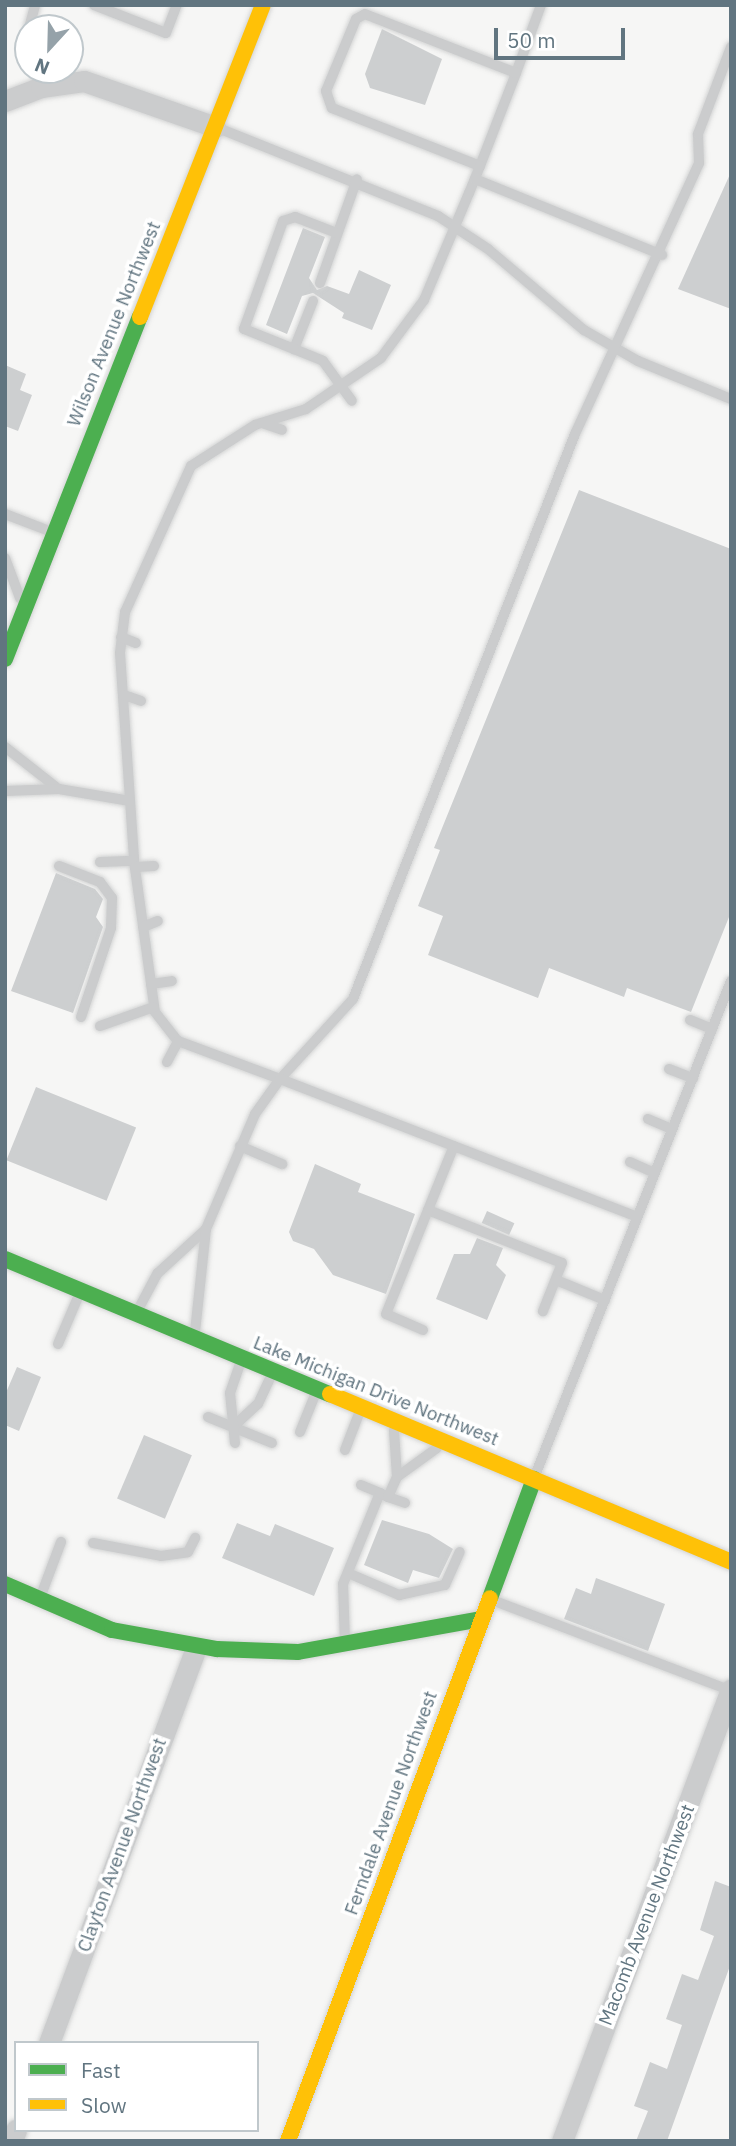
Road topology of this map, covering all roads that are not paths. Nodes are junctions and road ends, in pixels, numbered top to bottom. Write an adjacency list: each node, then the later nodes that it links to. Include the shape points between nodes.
1 (94, 5): 5 (lane)
2 (177, 5): 5 (lane, via 166,33)
3 (263, 5): 11 (main road, Wilson Avenue Northwest)
4 (541, 5): 7 (lane)
5 (116, 9)
6 (731, 47): 17 (lane, via 698,134 699,163)
7 (516, 73): 12 (lane); 12 (lane, via 365,14 347,36 326,91 332,108)
8 (84, 82): 11 (street, via 102,84)
9 (30, 84): 10 (street)
10 (5, 101)
11 (215, 127): 13 (lane); 34 (main road, Wilson Avenue Northwest)
12 (480, 166): 14 (lane)
13 (356, 179): 15 (lane); 16 (lane)
14 (475, 180): 15 (lane); 17 (lane)
15 (455, 227): 20 (lane); 23 (lane)
16 (337, 233): 18 (lane); 22 (lane, via 295,217 283,220 244,329)
17 (662, 255): 23 (lane, via 649,265)
18 (320, 283)
19 (313, 301): 22 (lane)
20 (413, 319): 21 (lane); 24 (lane)
21 (424, 323)
22 (294, 349): 26 (lane, via 323,361)
23 (614, 349): 27 (lane); 68 (lane, via 354,999)
24 (381, 358): 25 (lane); 26 (lane)
25 (394, 363)
26 (342, 388): 28 (lane); 29 (lane)
27 (731, 399)
28 (352, 401)
29 (262, 423): 30 (lane); 31 (lane, via 191,466)
30 (282, 430)
31 (173, 496): 32 (lane); 35 (lane)
32 (185, 500)
33 (5, 514): 34 (lane)
34 (54, 533): 40 (main road, Wilson Avenue Northwest)
35 (154, 542): 36 (lane); 38 (lane)
36 (165, 547)
37 (5, 558): 40 (lane)
38 (134, 589): 39 (lane); 41 (lane)
39 (145, 594)
40 (24, 609): 43 (main road, Wilson Avenue Northwest)
41 (121, 637): 42 (lane); 44 (lane)
42 (136, 643)
43 (5, 659)
44 (124, 695): 45 (lane); 49 (lane)
45 (141, 701)
46 (5, 747): 47 (lane)
47 (59, 789): 48 (lane); 49 (lane)
48 (5, 791)
49 (130, 802): 51 (lane)
50 (100, 862): 51 (lane)
51 (134, 864): 53 (lane); 55 (lane)
52 (59, 866): 60 (lane, via 100,882 112,898 111,928)
53 (154, 866)
54 (158, 921): 55 (lane)
55 (143, 927): 58 (lane)
56 (172, 981): 58 (lane)
57 (731, 981): 63 (lane)
58 (151, 984): 59 (lane)
59 (154, 1007): 62 (lane); 64 (lane)
60 (81, 1017)
61 (690, 1020): 63 (lane)
62 (100, 1026)
63 (712, 1029): 67 (lane)
64 (178, 1041): 65 (lane); 68 (lane)
65 (167, 1062)
66 (669, 1069): 67 (lane)
67 (693, 1078): 70 (lane)
68 (280, 1079): 71 (lane); 72 (lane)
69 (648, 1119): 70 (lane)
70 (673, 1129): 75 (lane)
71 (240, 1146): 74 (lane); 78 (lane)
72 (454, 1146): 76 (lane, via 428,1196); 77 (lane)
73 (630, 1162): 75 (lane)
74 (282, 1164)
75 (655, 1173): 77 (lane)
76 (428, 1210): 80 (lane, via 562,1264); 85 (lane, via 382,1315)
77 (637, 1217): 82 (lane)
78 (206, 1229): 84 (lane, via 158,1273); 86 (lane)
79 (5, 1259): 81 (main road, Lake Michigan Drive Northwest)
80 (556, 1280): 82 (lane); 83 (lane)
81 (80, 1291): 84 (main road, Lake Michigan Drive Northwest); 87 (lane)
82 (605, 1300): 101 (lane)
83 (543, 1311)
84 (137, 1313): 86 (main road, Lake Michigan Drive Northwest)
85 (422, 1330)
86 (194, 1338): 88 (main road, Lake Michigan Drive Northwest)
87 (58, 1344)
88 (242, 1359): 89 (main road, Lake Michigan Drive Northwest); 94 (lane, via 230,1393)
89 (273, 1371): 90 (main road, Lake Michigan Drive Northwest); 94 (lane, via 258,1405)
90 (317, 1389): 91 (main road, Lake Michigan Drive Northwest); 95 (lane)
91 (361, 1408): 93 (main road, Lake Michigan Drive Northwest); 99 (lane)
92 (208, 1417): 94 (lane)
93 (387, 1418): 98 (main road, Lake Michigan Drive Northwest); 100 (lane, via 397,1441)
94 (234, 1426): 96 (lane); 97 (lane)
95 (300, 1432)
96 (235, 1443)
97 (272, 1443)
98 (449, 1443): 100 (lane); 101 (main road, Lake Michigan Drive Northwest)
99 (345, 1450)
100 (397, 1477): 103 (lane)
101 (534, 1479): 109 (main road, Lake Michigan Drive Northwest); 112 (main road, Ferndale Avenue Northwest)
102 (361, 1485): 103 (lane)
103 (384, 1495): 104 (lane); 110 (lane)
104 (405, 1503)
105 (195, 1538): 107 (lane, via 188,1552 160,1556)
106 (61, 1542): 113 (lane)
107 (93, 1543)
108 (460, 1552): 110 (lane, via 445,1585 399,1595)
109 (731, 1562)
110 (348, 1573): 117 (lane, via 339,1603)
111 (5, 1584): 113 (main road)
112 (489, 1600): 114 (main road, Ferndale Avenue Northwest); 120 (lane)
113 (39, 1601): 118 (main road, via 111,1630)
114 (482, 1619): 117 (main road); 122 (main road, Ferndale Avenue Northwest)
115 (218, 1629): 118 (lane)
116 (261, 1633): 119 (lane)
117 (345, 1646): 119 (main road)
118 (206, 1649): 119 (main road); 121 (street, Clayton Avenue Northwest)
119 (263, 1652)
120 (731, 1691): 123 (street, Macomb Avenue Northwest)
121 (50, 2041)
122 (288, 2141)
123 (562, 2141)

